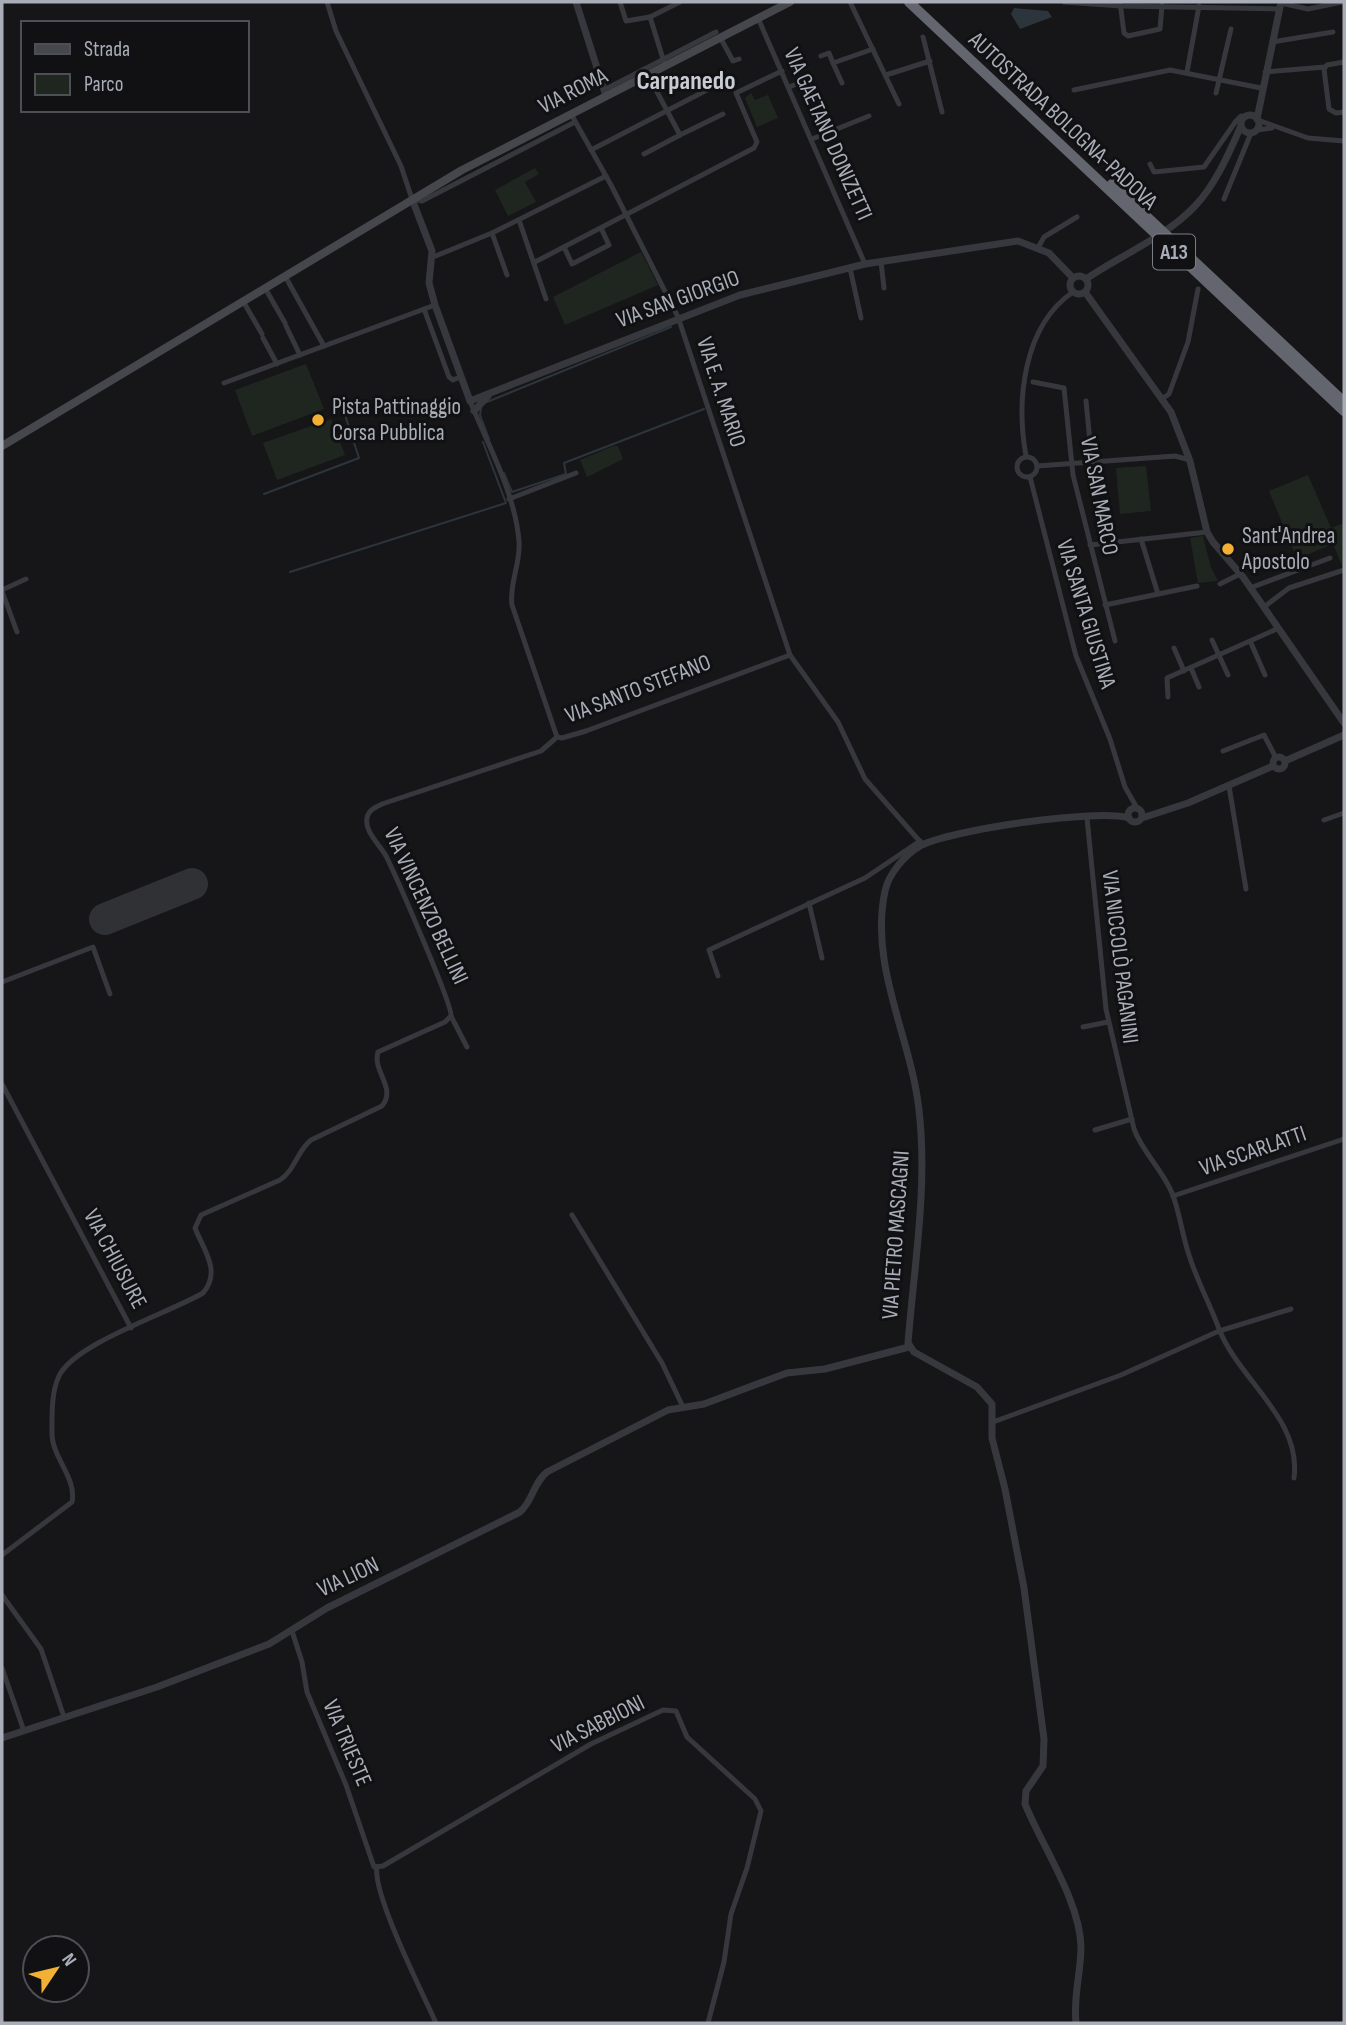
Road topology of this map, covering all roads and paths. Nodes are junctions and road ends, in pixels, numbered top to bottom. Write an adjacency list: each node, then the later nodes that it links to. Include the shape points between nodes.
1 (327, 2): 62 (street)
2 (576, 2): 43 (street)
3 (620, 2): 16 (street, via 626,21)
4 (680, 2): 11 (street)
5 (790, 2): 17 (main road, VIA ROMA)
6 (850, 2): 23 (street)
7 (909, 2): 106 (highway, AUTOSTRADA BOLOGNA-PADOVA / A13)
8 (918, 2): 104 (highway, AUTOSTRADA BOLOGNA-PADOVA / A13)
9 (1064, 2): 12 (street)
10 (1342, 2): 14 (street, via 1308,9)
11 (669, 4): 16 (street)
12 (1120, 4): 13 (street); 13 (street, via 1128,36 1160,29)
13 (1162, 5): 15 (street)
14 (1281, 5): 15 (street); 22 (street)
15 (1199, 6): 32 (street)
16 (650, 17): 27 (street)
17 (758, 18): 20 (main road, VIA ROMA); 31 (street, VIA GAETANO DONIZETTI)
18 (1231, 29): 36 (street)
19 (1333, 33): 22 (street)
20 (718, 35): 25 (street, via 733,61); 27 (main road, VIA ROMA)
21 (923, 37): 26 (street)
22 (1272, 42): 33 (street)
23 (873, 49): 28 (street); 35 (street)
24 (821, 56): 28 (street, via 829,53)
25 (739, 59)
26 (930, 61): 35 (street); 47 (street)
27 (664, 62): 34 (main road, VIA ROMA); 43 (street, VIA ROMA)
28 (833, 62): 38 (street)
29 (1344, 62): 30 (street)
30 (1325, 67): 33 (street); 48 (street, via 1329,108)
31 (782, 71): 39 (street, VIA GAETANO DONIZETTI); 64 (street, via 736,93 757,142 754,148)
32 (1187, 72): 36 (street); 42 (street, via 1170,69)
33 (1265, 72): 40 (street)
34 (648, 74): 43 (main road, VIA ROMA); 46 (street)
35 (886, 75): 45 (street)
36 (1220, 78): 40 (street); 44 (street)
37 (804, 81): 39 (street)
38 (842, 83)
39 (789, 88): 56 (street, VIA GAETANO DONIZETTI)
40 (1261, 88): 52 (street)
41 (707, 90): 46 (street)
42 (1074, 90)
43 (605, 93): 51 (main road, VIA ROMA)
44 (1216, 93)
45 (899, 104)
46 (667, 110): 55 (street); 58 (street)
47 (942, 111)
48 (1344, 112)
49 (723, 114): 55 (street)
50 (869, 116): 56 (street)
51 (573, 118): 58 (street, VIA E. A. MARIO); 62 (main road, VIA ROMA)
52 (1253, 118): 53 (street); 54 (street); 54 (street); 60 (street, via 1236,121 1204,167 1154,172)
53 (1275, 128): 54 (street); 57 (street, via 1308,138)
54 (1249, 130): 63 (street); 79 (street, via 1236,139 1206,193 1188,214)
55 (680, 135): 59 (street)
56 (812, 139): 74 (street, VIA GAETANO DONIZETTI)
57 (1344, 141)
58 (591, 150): 61 (street, VIA E. A. MARIO)
59 (644, 154)
60 (1150, 164)
61 (606, 176): 64 (street, VIA E. A. MARIO); 66 (street)
62 (412, 199): 71 (street, VIA SANTO STEFANO); 77 (main road, VIA ROMA)
63 (1224, 199)
64 (627, 215): 67 (street); 89 (street, VIA E. A. MARIO)
65 (1077, 217): 69 (street, via 1044,237)
66 (519, 220): 68 (street); 72 (street)
67 (601, 229): 70 (street); 70 (street, via 609,245 572,264)
68 (492, 233): 71 (street); 76 (street)
69 (1039, 246): 73 (street, VIA SAN GIORGIO, via 1006,242); 78 (street)
70 (564, 247): 72 (street)
71 (433, 257): 87 (street, VIA SANTO STEFANO, via 429,283)
72 (535, 262): 85 (street)
73 (881, 262): 74 (street, VIA SAN GIORGIO); 81 (street)
74 (865, 264): 75 (street, VIA SAN GIORGIO)
75 (850, 268): 89 (street, VIA SAN GIORGIO, via 740,295); 90 (street)
76 (507, 275)
77 (285, 276): 80 (main road, VIA ROMA); 92 (street)
78 (1073, 278): 79 (street); 83 (street)
79 (1086, 279): 84 (street)
80 (265, 288): 86 (main road, VIA ROMA); 94 (street)
81 (884, 288)
82 (1198, 289): 101 (street, via 1188,342 1169,394)
83 (1073, 292): 84 (street); 109 (street, via 1043,324 1030,355 1023,407)
84 (1085, 292): 101 (street)
85 (547, 299)
86 (243, 301): 95 (street); 107 (main road, VIA ROMA)
87 (435, 305): 88 (street); 91 (street, VIA SANTO STEFANO)
88 (424, 309): 92 (street); 93 (street)
89 (678, 317): 100 (street, VIA SAN GIORGIO); 136 (street, VIA E. A. MARIO)
90 (861, 318)
91 (447, 342): 93 (street); 96 (street, VIA SANTO STEFANO)
92 (324, 346): 94 (street)
93 (437, 346): 96 (street, VIA SANTO STEFANO, via 449,377)
94 (300, 355): 95 (street)
95 (276, 364): 98 (street)
96 (460, 377): 99 (street, VIA SANTO STEFANO)
97 (1033, 382): 111 (street, VIA SAN MARCO, via 1063,386)
98 (224, 383)
99 (466, 391): 100 (street, VIA SAN GIORGIO); 102 (street, VIA SANTO STEFANO)
100 (494, 391): 102 (street, VIA SAN GIORGIO); 105 (street, VIA SAN GIORGIO)
101 (1163, 398): 108 (street)
102 (470, 401): 105 (street, VIA SANTO STEFANO)
103 (1086, 401): 110 (street)
104 (1344, 402)
105 (474, 411): 115 (street, VIA SANTO STEFANO)
106 (1344, 411)
107 (2, 446)
108 (1184, 454): 110 (street); 116 (street)
109 (1026, 456): 112 (street); 114 (street, via 1017,468)
110 (1092, 462): 111 (street)
111 (1071, 464): 112 (street); 118 (street, VIA SAN MARCO)
112 (1037, 466): 114 (street)
113 (576, 473): 115 (street)
114 (1030, 477): 152 (street, VIA SANTA GIUSTINA, via 1076,656)
115 (509, 499): 146 (street, VIA SANTO STEFANO, via 519,546 512,606)
116 (1207, 531): 117 (street); 121 (street)
117 (1141, 539): 118 (street); 127 (street)
118 (1090, 545): 128 (street, VIA SAN MARCO)
119 (1330, 558): 125 (street)
120 (1344, 570): 129 (street, via 1289,588)
121 (1240, 574): 123 (street); 125 (street)
122 (26, 579): 126 (street)
123 (1220, 584)
124 (1197, 586): 127 (street)
125 (1250, 588): 129 (street)
126 (2, 590): 131 (street)
127 (1158, 594): 128 (street)
128 (1105, 605): 133 (street, VIA SAN MARCO)
129 (1264, 607): 130 (street)
130 (1279, 628): 134 (street); 144 (street)
131 (17, 632)
132 (1212, 640): 137 (street)
133 (1115, 641)
134 (1251, 643): 137 (street); 141 (street)
135 (1174, 648): 139 (street)
136 (790, 655): 146 (street, VIA SANTO STEFANO, via 586,731); 156 (street, via 838,722 865,779)
137 (1220, 656): 138 (street); 140 (street)
138 (1191, 668): 139 (street); 142 (street)
139 (1184, 671): 143 (street, via 1167,678)
140 (1228, 675)
141 (1265, 675)
142 (1199, 687)
143 (1168, 697)
144 (1344, 723)
145 (1344, 735): 149 (street)
146 (557, 737): 164 (street, VIA VINCENZO BELLINI, via 541,751 382,804 367,818 441,982)
147 (1223, 751): 148 (street, via 1265,735)
148 (1276, 758): 149 (street); 150 (street)
149 (1285, 761): 150 (street, via 1282,769)
150 (1273, 766): 151 (street)
151 (1229, 786): 152 (street, via 1178,807); 158 (street)
152 (1134, 813): 154 (street, VIA PIETRO MASCAGNI)
153 (1344, 813): 155 (street)
154 (1087, 818): 156 (street, VIA PIETRO MASCAGNI, via 1014,823); 165 (street, VIA NICCOLÒ PAGANINI)
155 (1324, 820)
156 (921, 843): 157 (street, VIA PIETRO MASCAGNI)
157 (907, 852): 159 (street, VIA PIETRO MASCAGNI); 177 (street, VIA PIETRO MASCAGNI, via 888,881 883,910 885,968 916,1088 922,1140)
158 (1246, 890)
159 (808, 904): 160 (street); 161 (street, VIA PIETRO MASCAGNI, via 709,950)
160 (822, 958)
161 (718, 975)
162 (2, 982): 163 (street, via 93,947)
163 (110, 994)
164 (451, 1016): 167 (street, VIA VINCENZO BELLINI); 175 (street, via 378,1052 376,1061 387,1090 382,1106 312,1140 280,1181 201,1215 195,1227 211,1264 206,1289)
165 (1108, 1023): 166 (street); 169 (street, VIA NICCOLÒ PAGANINI)
166 (1083, 1027)
167 (467, 1047)
168 (2, 1084): 175 (street, VIA CHIUSURE)
169 (1132, 1119): 170 (street); 172 (street, VIA NICCOLÒ PAGANINI, via 1142,1148)
170 (1095, 1129)
171 (1344, 1139): 172 (street, VIA SCARLATTI)
172 (1173, 1196): 176 (street, VIA NICCOLÒ PAGANINI, via 1189,1257)
173 (572, 1215): 178 (street, via 662,1363)
174 (1291, 1309): 176 (street)
175 (131, 1328): 181 (street, VIA CHIUSURE, via 76,1357 59,1376 52,1440 73,1490 72,1502)
176 (1219, 1331): 179 (street, via 1121,1375); 180 (street, VIA NICCOLÒ PAGANINI, via 1288,1433 1295,1456)
177 (909, 1347): 178 (street, VIA LION, via 825,1369 787,1373 704,1404); 179 (street, VIA PIETRO MASCAGNI, via 986,1394)
178 (682, 1407): 183 (street, VIA LION, via 653,1417 547,1472 520,1512 327,1608)
179 (993, 1423): 191 (street, VIA PIETRO MASCAGNI, via 992,1437 1024,1588 1044,1739 1043,1766 1026,1791 1025,1804 1064,1890 1081,1946)
180 (1294, 1478)
181 (2, 1555)
182 (3, 1600): 185 (street, via 41,1649)
183 (292, 1632): 185 (street, VIA LION, via 218,1665); 188 (street, VIA TRIESTE, via 307,1692)
184 (2, 1668): 186 (street)
185 (64, 1717): 186 (street, VIA LION)
186 (24, 1731): 187 (street, VIA LION)
187 (2, 1738)
188 (376, 1867): 189 (street, VIA TRIESTE, via 387,1911); 190 (street, VIA SABBIONI, via 591,1744 672,1709 687,1737 755,1799 761,1811 730,1914 724,1962)
189 (436, 2023)
190 (708, 2023)
191 (1076, 2023)

